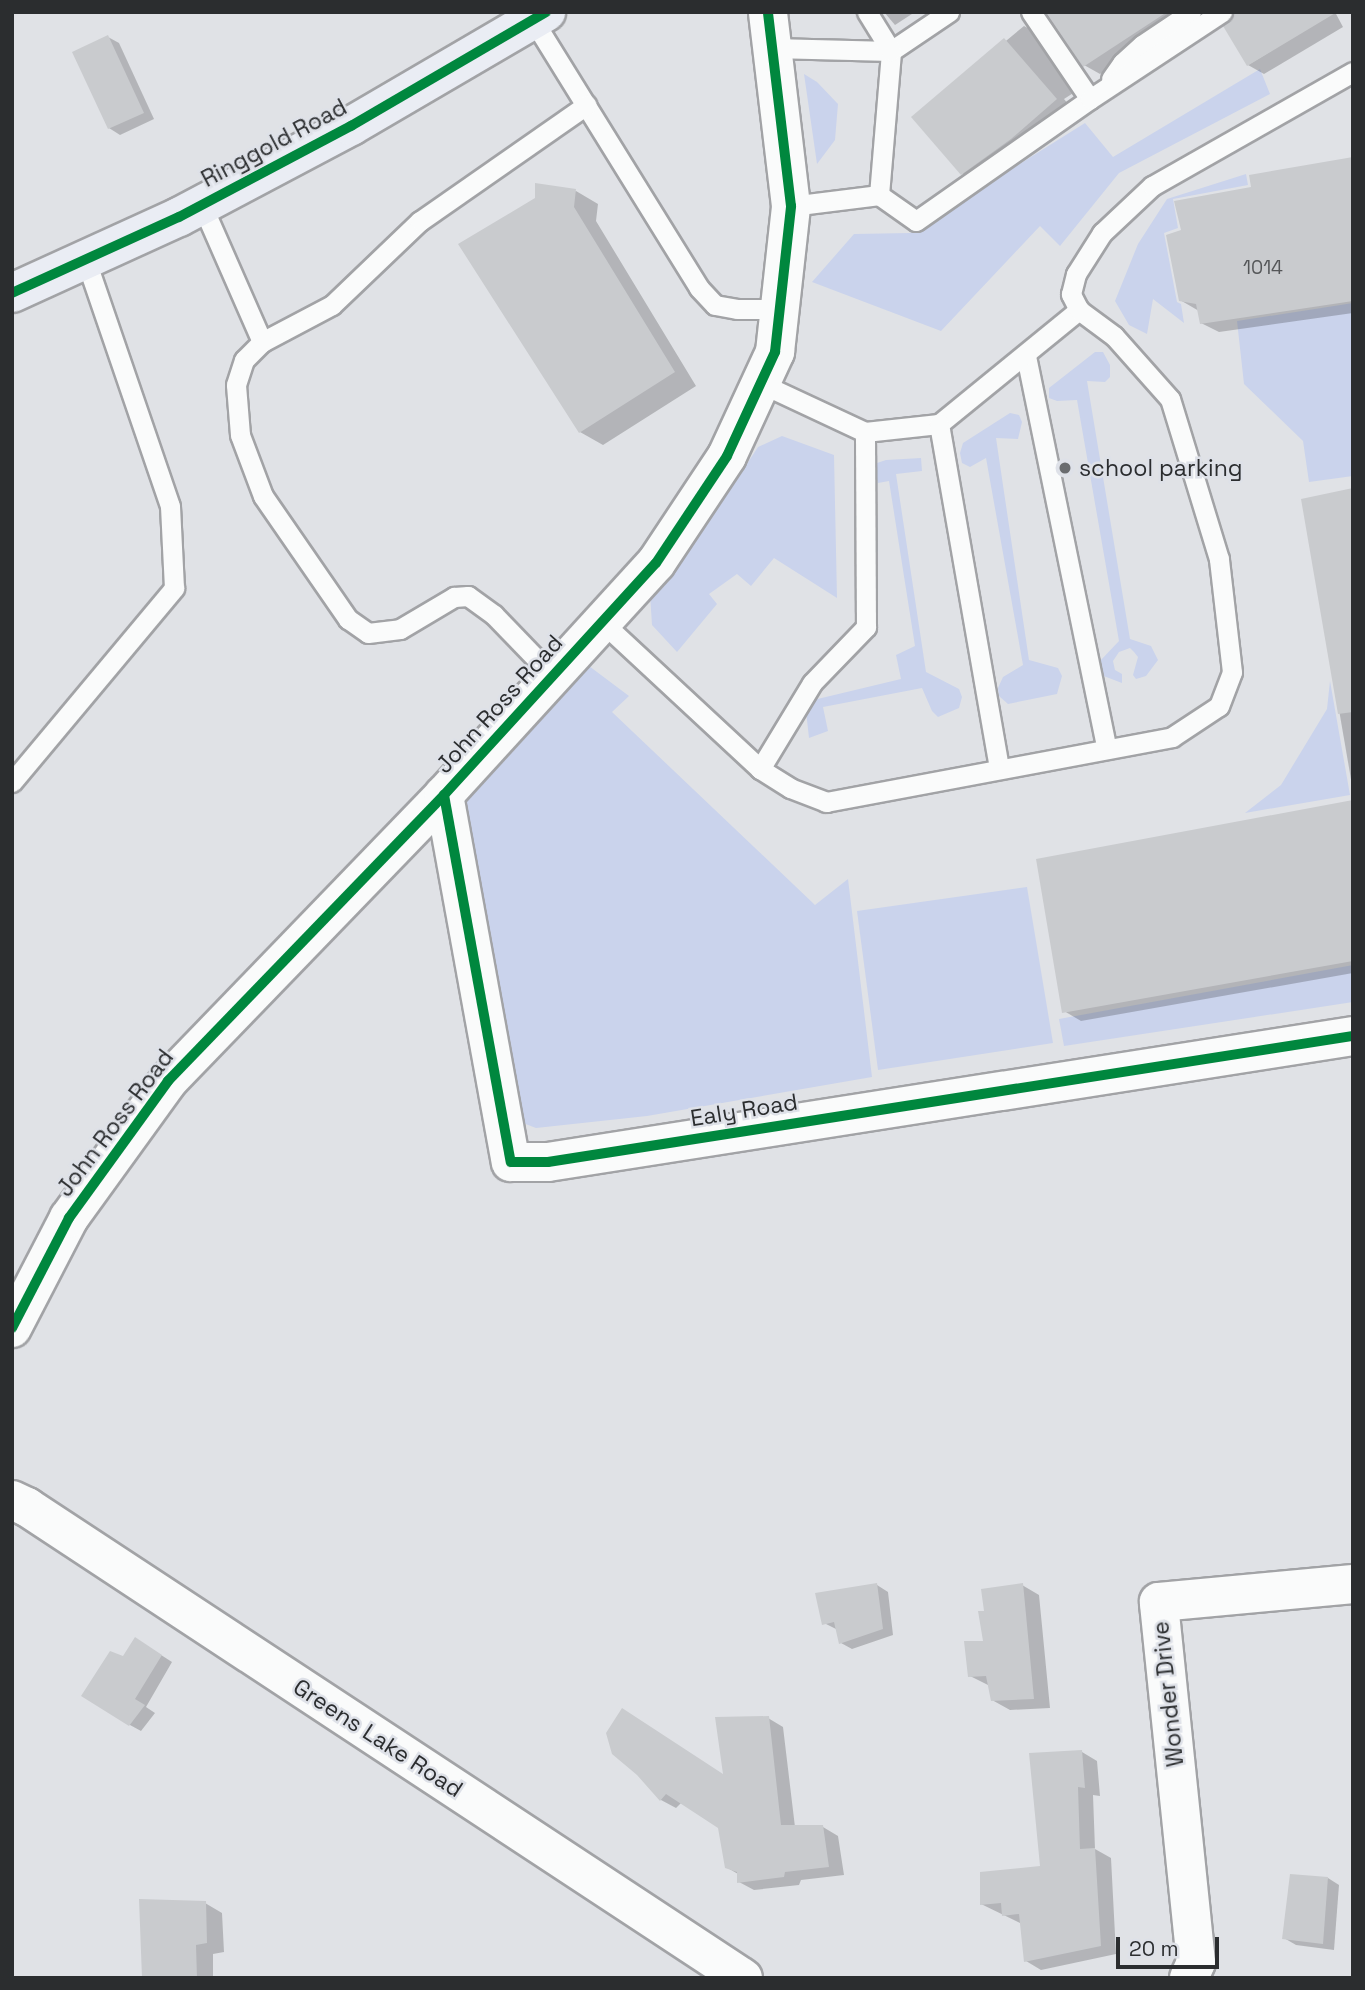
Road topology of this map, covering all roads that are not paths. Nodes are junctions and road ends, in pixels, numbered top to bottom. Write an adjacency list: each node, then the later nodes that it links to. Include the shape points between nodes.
1 (867, 12): 9 (lane)
2 (949, 12): 7 (lane)
3 (1031, 12): 11 (lane)
4 (1191, 12): 11 (lane, via 1142,44)
5 (1222, 12): 11 (lane)
6 (539, 16): 12 (lane); 14 (main road, Ringgold Road, via 351,126)
7 (925, 19): 9 (lane)
8 (770, 30): 9 (lane); 15 (street, John Ross Road)
9 (891, 51): 13 (lane)
10 (1353, 72): 19 (lane, via 1152,186 1102,233 1076,274 1071,294)
11 (1098, 94): 13 (lane, via 916,221)
12 (586, 105): 18 (lane, via 699,288 715,305); 20 (lane, via 420,221 332,305)
13 (879, 195): 15 (lane)
14 (202, 205): 16 (main road, Ringgold Road); 20 (lane)
15 (791, 206): 18 (street, John Ross Road)
16 (86, 260): 17 (main road, Ringgold Road); 30 (lane, via 170,506 174,588)
17 (12, 293)
18 (779, 309): 22 (street, John Ross Road, via 775,352)
19 (1079, 310): 21 (lane); 27 (lane, via 1114,335 1170,399 1219,559 1232,672 1219,706 1172,737)
20 (262, 342): 26 (lane, via 244,360 236,385 240,435 264,496 348,619 368,633 400,629 454,597 468,596 494,615)
21 (1026, 356): 23 (lane); 27 (lane)
22 (760, 383): 24 (lane); 25 (street, John Ross Road, via 727,456 663,552)
23 (939, 424): 24 (lane); 29 (lane)
24 (865, 432): 28 (lane, via 866,627 812,683)
25 (602, 622): 26 (street, John Ross Road); 28 (lane)
26 (553, 676): 31 (street, John Ross Road)
27 (1107, 749): 29 (lane)
28 (760, 769): 29 (lane, via 790,788 826,802)
29 (999, 769)
30 (12, 782)
31 (444, 795): 32 (street, Ealy Road, via 510,1162 548,1162); 33 (street, John Ross Road, via 168,1081 69,1218)
32 (1353, 1036)
33 (12, 1328)
34 (12, 1500): 36 (street, Greens Lake Road)
35 (1353, 1584): 37 (street, Wonder Drive, via 1159,1602 1196,1962)
36 (743, 1978)
37 (1189, 1978)

